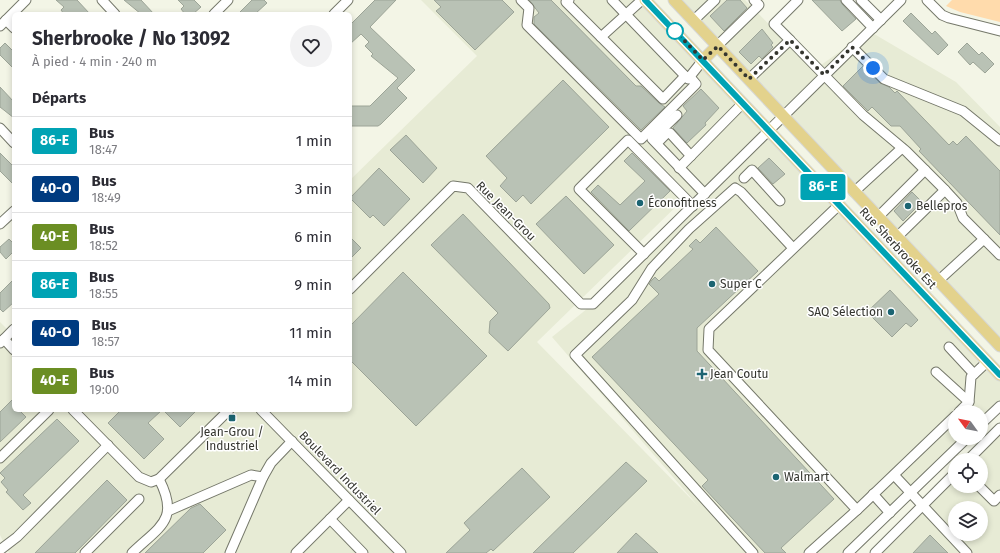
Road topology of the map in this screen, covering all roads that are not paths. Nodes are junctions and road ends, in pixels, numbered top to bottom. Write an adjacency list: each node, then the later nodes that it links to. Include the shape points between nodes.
1 (26, 0): 18 (street)
2 (102, 0): 19 (street)
3 (348, 0): 21 (street)
4 (521, 0): 35 (street, via 529,8 527,25 641,139 696,84)
5 (569, 0): 29 (street, via 566,2)
6 (612, 0): 23 (street)
7 (642, 0): 23 (street)
8 (645, 0): 33 (main road, Rue Sherbrooke Est)
9 (674, 0): 25 (main road, Rue Sherbrooke Est)
10 (715, 0): 25 (street)
11 (754, 0): 31 (street, via 759,5)
12 (798, 0): 30 (street, via 774,24)
13 (846, 0): 27 (street)
14 (861, 0): 24 (street)
15 (901, 0): 24 (street)
16 (927, 0): 28 (street, via 942,14 955,20)
17 (224, 2): 20 (street)
18 (14, 12)
19 (113, 12)
20 (216, 12)
21 (336, 12)
22 (12, 14): 26 (street)
23 (626, 14): 29 (street); 35 (street)
24 (881, 20): 27 (street)
25 (693, 21): 31 (main road, Rue Sherbrooke Est)
26 (3, 23)
27 (872, 28): 32 (street)
28 (1000, 31)
29 (601, 37): 35 (street, via 662,99)
30 (790, 40): 34 (street); 36 (street)
31 (718, 46): 33 (main road); 36 (main road, Rue Sherbrooke Est)
32 (852, 47): 34 (street); 43 (street, via 884,79 963,111)
33 (703, 60): 35 (street); 37 (main road, Rue Sherbrooke Est)
34 (824, 75): 39 (street); 45 (street, via 863,115)
35 (688, 76)
36 (749, 79): 39 (main road, Rue Sherbrooke Est)
37 (743, 103): 41 (main road, Rue Sherbrooke Est); 46 (street)
38 (677, 115): 44 (street, via 652,139)
39 (783, 116): 41 (street); 52 (main road, Rue Sherbrooke Est)
40 (0, 128): 42 (street)
41 (769, 131): 51 (street); 54 (main road, Rue Sherbrooke Est)
42 (12, 141)
43 (1000, 141)
44 (656, 143): 46 (street, via 670,133); 47 (street)
45 (902, 148): 48 (street); 52 (street)
46 (691, 156): 47 (street)
47 (679, 168): 51 (street)
48 (925, 170): 50 (street); 57 (street)
49 (744, 178): 53 (street, via 752,170)
50 (945, 190): 59 (street); 60 (street, via 957,203 963,218)
51 (705, 194): 55 (street)
52 (858, 196): 54 (main road); 57 (main road, Rue Sherbrooke Est)
53 (780, 201)
54 (839, 205): 61 (street); 65 (main road, Rue Sherbrooke Est)
55 (693, 206): 62 (street); 62 (street, via 628,140 579,190)
56 (12, 213): 58 (street)
57 (878, 218): 59 (main road, Rue Sherbrooke Est)
58 (0, 224)
59 (897, 237): 64 (main road, Rue Sherbrooke Est)
60 (984, 239): 63 (street); 64 (street)
61 (793, 248): 102 (street, via 709,329 708,350); 113 (street, via 735,188 684,234 652,268 632,300 575,354)
62 (644, 254): 66 (street, Rue Jean-Grou, via 593,304 582,304 468,188 453,186)
63 (1000, 255)
64 (938, 281): 65 (main road); 69 (main road, Rue Sherbrooke Est)
65 (912, 282): 72 (main road, Rue Sherbrooke Est)
66 (352, 287)
67 (12, 331): 68 (street)
68 (2, 341): 71 (street)
69 (1000, 346)
70 (949, 347): 74 (street)
71 (12, 348)
72 (987, 362): 74 (street); 75 (main road, Rue Sherbrooke Est)
73 (936, 372): 76 (street)
74 (974, 374): 76 (street, via 971,377)
75 (1000, 375)
76 (970, 402): 77 (street)
77 (967, 405)
78 (1000, 406): 83 (street)
79 (47, 412): 90 (street)
80 (75, 412): 88 (street)
81 (227, 412): 93 (street)
82 (263, 412): 86 (street, Boulevard Industriel)
83 (988, 417)
84 (948, 423): 91 (street)
85 (1000, 428): 89 (street)
86 (292, 441): 92 (street, via 273,461); 100 (street, Boulevard Industriel)
87 (960, 445): 97 (street)
88 (108, 446): 93 (street, via 139,477); 106 (street, via 17,537)
89 (975, 453)
90 (0, 458)
91 (894, 475): 96 (street); 97 (street)
92 (263, 477): 103 (street, via 251,475); 109 (street)
93 (155, 480): 103 (street, via 167,495)
94 (948, 480): 101 (street)
95 (986, 493): 98 (street, via 994,501)
96 (873, 494): 102 (street); 104 (street)
97 (910, 494): 101 (street); 104 (street)
98 (1000, 494)
99 (139, 499): 107 (street)
100 (349, 500): 105 (street); 112 (street, Boulevard Industriel)
101 (922, 506): 116 (street); 117 (street)
102 (857, 510): 114 (street)
103 (168, 511): 108 (street, via 159,527)
104 (890, 513): 115 (street)
105 (330, 519): 110 (street); 111 (street)
106 (0, 550)
107 (85, 553)
108 (132, 553)
109 (230, 553)
110 (296, 553)
111 (363, 553)
112 (401, 553)
113 (753, 553)
114 (809, 553)
115 (848, 553)
116 (875, 553)
117 (967, 553)

